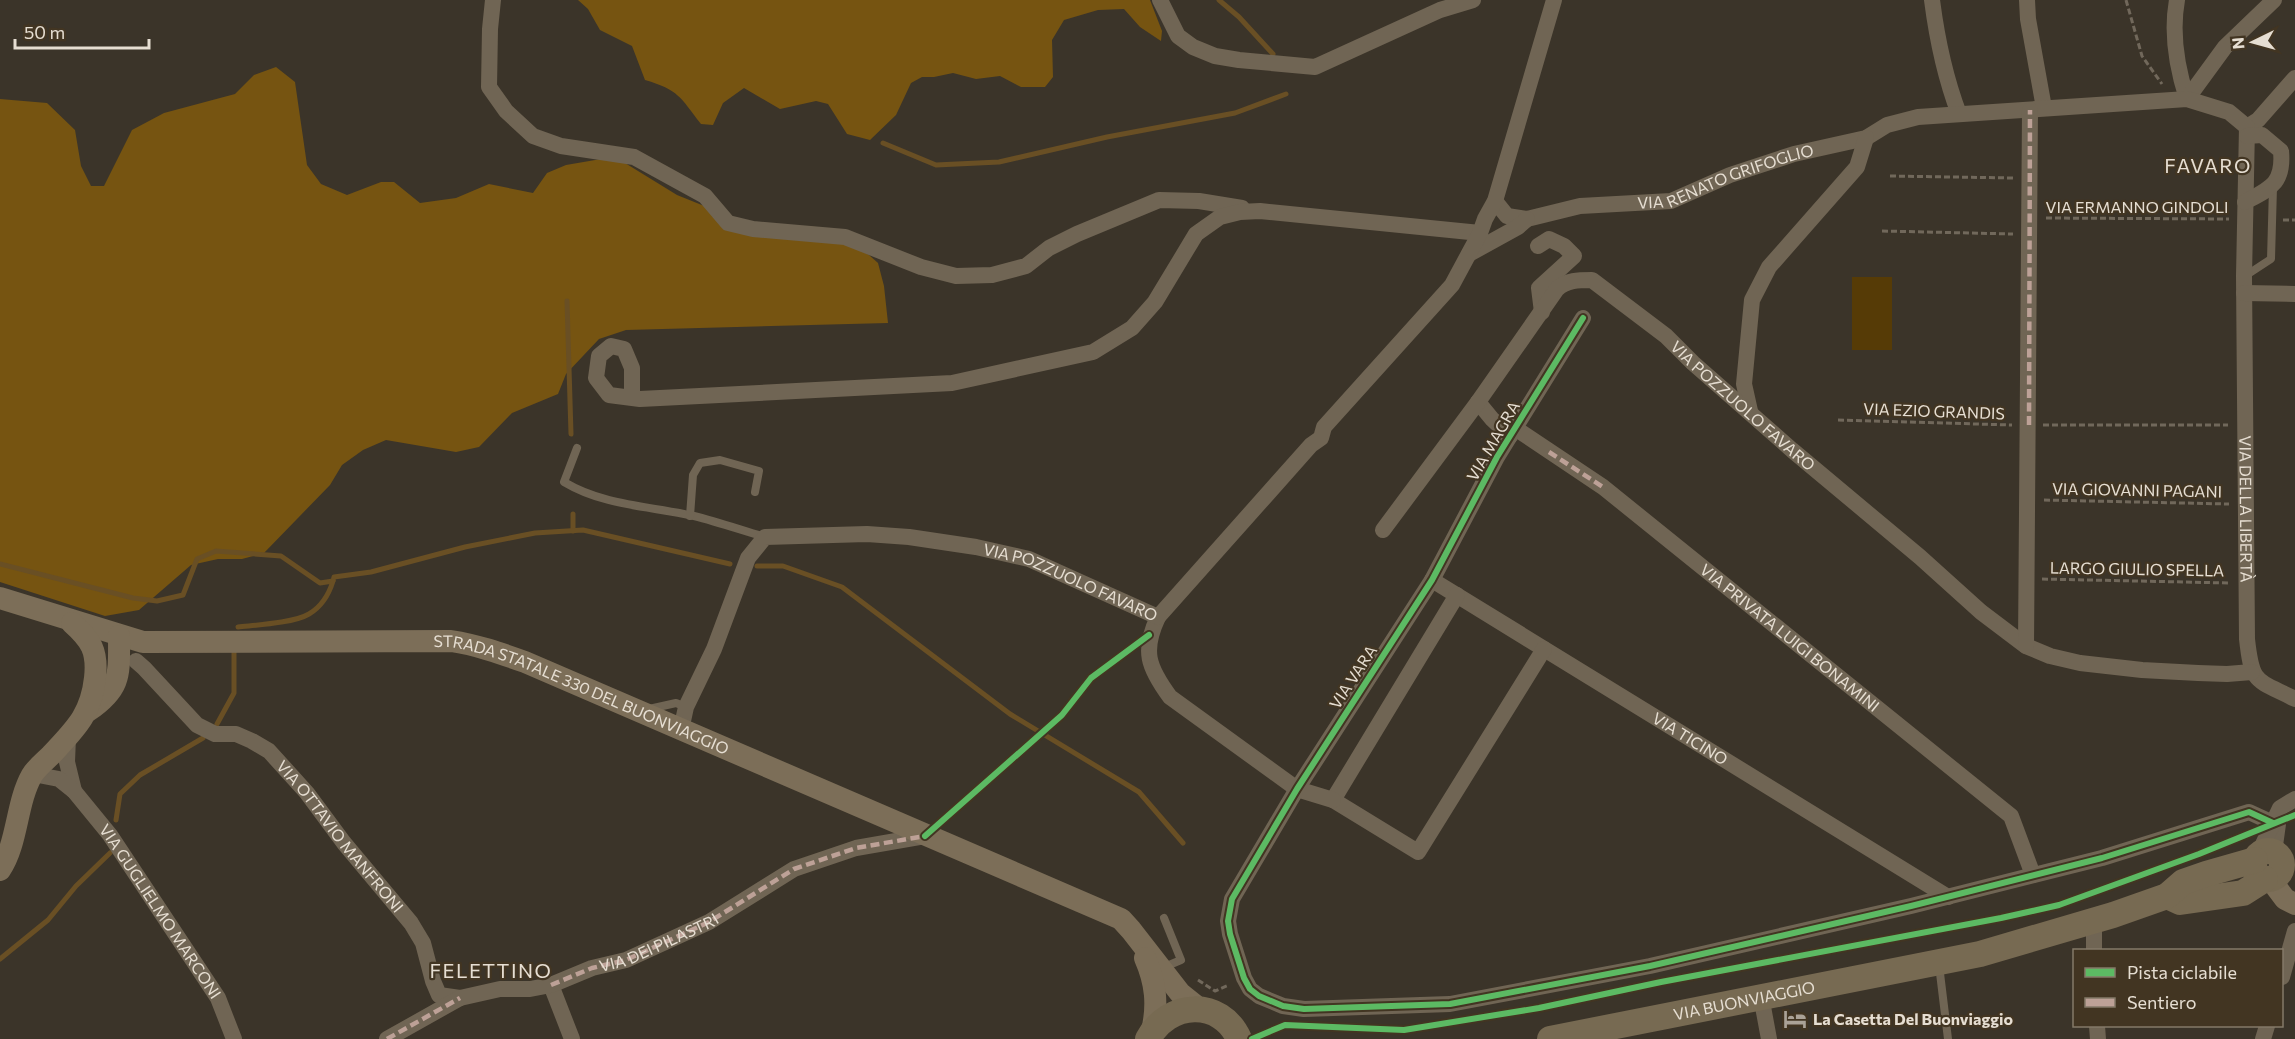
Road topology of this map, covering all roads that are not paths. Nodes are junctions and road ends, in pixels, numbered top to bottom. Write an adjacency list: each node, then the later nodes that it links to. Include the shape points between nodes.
1 (493, 0): 18 (street, via 489,87 512,117 533,136 561,146 634,157 705,196 728,223 845,237 921,267 956,276 992,275 1026,266 1049,248 1077,234 1159,200 1199,201)
2 (1160, 0): 3 (street, via 1178,36 1193,47 1239,60 1315,67 1440,10)
3 (1473, 0)
4 (1554, 0): 17 (street, VIA POZZUOLO FAVARO)
5 (1932, 0): 12 (street, via 1948,86)
6 (2027, 0): 11 (street)
7 (2177, 0): 10 (street, via 2175,37)
8 (2274, 0): 10 (street, via 2224,47)
9 (2295, 78): 13 (street)
10 (2180, 100): 11 (street, VIA RENATO GRIFOGLIO); 13 (street, via 2229,112)
11 (2037, 109): 12 (street, VIA RENATO GRIFOGLIO); 45 (street, via 2030,179)
12 (1959, 114): 14 (street, VIA RENATO GRIFOGLIO, via 1918,117 1887,125)
13 (2247, 132): 15 (street, via 2262,135); 19 (street, VIA DELLA LIBERTÀ)
14 (1866, 138): 20 (street, VIA RENATO GRIFOGLIO, via 1794,154 1730,175 1671,201 1580,206); 31 (street, via 1857,167 1769,267 1752,300 1744,384)
15 (2288, 156): 16 (street)
16 (2273, 187): 19 (street); 24 (lane, via 2271,260)
17 (1495, 201): 20 (street, via 1507,216); 21 (street, VIA POZZUOLO FAVARO)
18 (1260, 211): 21 (street); 29 (street, via 1220,217 1196,234 1155,302 1132,328 1094,352 952,383)
19 (2245, 211): 24 (street, VIA DELLA LIBERTÀ)
20 (1527, 219): 23 (street)
21 (1480, 233): 23 (street, VIA POZZUOLO FAVARO)
22 (1538, 246): 27 (street, via 1548,239 1574,256 1539,288)
23 (1469, 254): 41 (street, VIA POZZUOLO FAVARO, via 1452,285 1324,427 1321,438)
24 (2244, 276): 25 (street, VIA DELLA LIBERTÀ)
25 (2244, 294): 26 (street); 49 (street, VIA DELLA LIBERTÀ, via 2247,639)
26 (2295, 294)
27 (1542, 312): 30 (street, VIA POZZUOLO FAVARO); 31 (street, VIA POZZUOLO FAVARO, via 1562,284 1592,279 1666,336)
28 (1583, 318): 32 (street, VIA MAGRA)
29 (632, 398)
30 (1478, 402): 32 (street, VIA MAGRA, via 1492,420); 36 (street, VIA POZZUOLO FAVARO)
31 (1750, 411): 45 (street, VIA POZZUOLO FAVARO, via 1981,612)
32 (1513, 432): 38 (street, VIA MAGRA); 65 (street, VIA PRIVATA LUIGI BONAMINI, via 1603,487 2011,816)
33 (577, 448): 35 (lane, via 564,482 578,491 609,501)
34 (755, 492): 35 (lane, via 759,471 720,460 700,463 693,475)
35 (690, 516): 37 (lane)
36 (1383, 530)
37 (765, 537): 41 (street, VIA POZZUOLO FAVARO, via 867,534 976,548 1029,559); 51 (street, via 748,558 714,649)
38 (1432, 580): 39 (street, VIA TICINO); 57 (street, VIA VARA)
39 (1457, 596): 46 (street, VIA TICINO); 60 (street)
40 (0, 598): 42 (main road, STRADA STATALE 330 DEL BUONVIAGGIO)
41 (1158, 617): 57 (street, via 1149,636 1150,661 1156,678 1170,697)
42 (68, 620): 43 (main road, STRADA STATALE 330 DEL BUONVIAGGIO); 47 (main road, via 91,641)
43 (116, 635): 44 (main road, STRADA STATALE 330 DEL BUONVIAGGIO); 47 (main road); 48 (main road)
44 (158, 642): 48 (main road); 53 (main road, STRADA STATALE 330 DEL BUONVIAGGIO, via 475,644)
45 (2026, 646): 49 (street, VIA POZZUOLO FAVARO, via 2080,663 2198,673)
46 (1544, 649): 60 (street, via 1418,852); 67 (street, VIA TICINO)
47 (96, 664): 52 (main road)
48 (127, 668): 52 (main road, via 108,695); 79 (street, VIA OTTAVIO MANFRONI, via 144,668 197,725 215,734 236,734 269,752 307,793 411,923 423,943 439,995)
49 (2252, 672): 50 (street, via 2259,681)
50 (2292, 694)
51 (686, 707): 53 (lane, via 676,703); 54 (street)
52 (88, 711): 55 (main road)
53 (639, 712): 54 (main road, STRADA STATALE 330 DEL BUONVIAGGIO)
54 (681, 730): 62 (main road, STRADA STATALE 330 DEL BUONVIAGGIO)
55 (68, 736): 56 (main road); 58 (street, via 67,762)
56 (33, 774): 58 (street, via 59,779); 64 (main road)
57 (1297, 789): 60 (street); 67 (street, VIA VARA, via 1232,899 1228,921 1250,989 1283,1006 1304,1009 1450,1004 1650,966)
58 (74, 791): 83 (street, VIA GUGLIELMO MARCONI, via 110,835 182,941 218,998)
59 (2295, 799): 61 (street)
60 (1333, 800)
61 (2276, 816): 63 (street); 65 (street, via 2249,812 2128,851)
62 (924, 836): 71 (main road, STRADA STATALE 330 DEL BUONVIAGGIO, via 1121,919); 77 (street, VIA DEI PILASTRI, via 856,848 794,869 709,922 626,960 592,968)
63 (2275, 863): 66 (main road); 68 (main road, via 2285,898); 70 (main road, VIA BUONVIAGGIO, via 2183,882 2167,896)
64 (0, 870)
65 (2033, 875): 67 (street)
66 (2295, 896)
67 (1948, 897)
68 (2295, 904)
69 (1164, 918): 75 (lane)
70 (2094, 921): 73 (street); 74 (main road, VIA BUONVIAGGIO)
71 (1131, 930): 75 (main road); 82 (main road, via 1154,979 1156,1004)
72 (2295, 931): 76 (street)
73 (2094, 949)
74 (1939, 962): 78 (main road, VIA BUONVIAGGIO); 88 (lane)
75 (1171, 964): 80 (main road, via 1180,993)
76 (2283, 973)
77 (551, 985): 79 (street, VIA DEI PILASTRI, via 500,989); 85 (street)
78 (1761, 996): 86 (main road, VIA BUONVIAGGIO); 87 (street)
79 (460, 998): 84 (street, VIA DEI PILASTRI)
80 (1200, 1009): 81 (main road, via 1213,1013); 82 (main road, via 1174,1013)
81 (1240, 1033)
82 (1145, 1036)
83 (234, 1039)
84 (387, 1039)
85 (572, 1039)
86 (1550, 1039)
87 (1768, 1039)
88 (1948, 1039)

